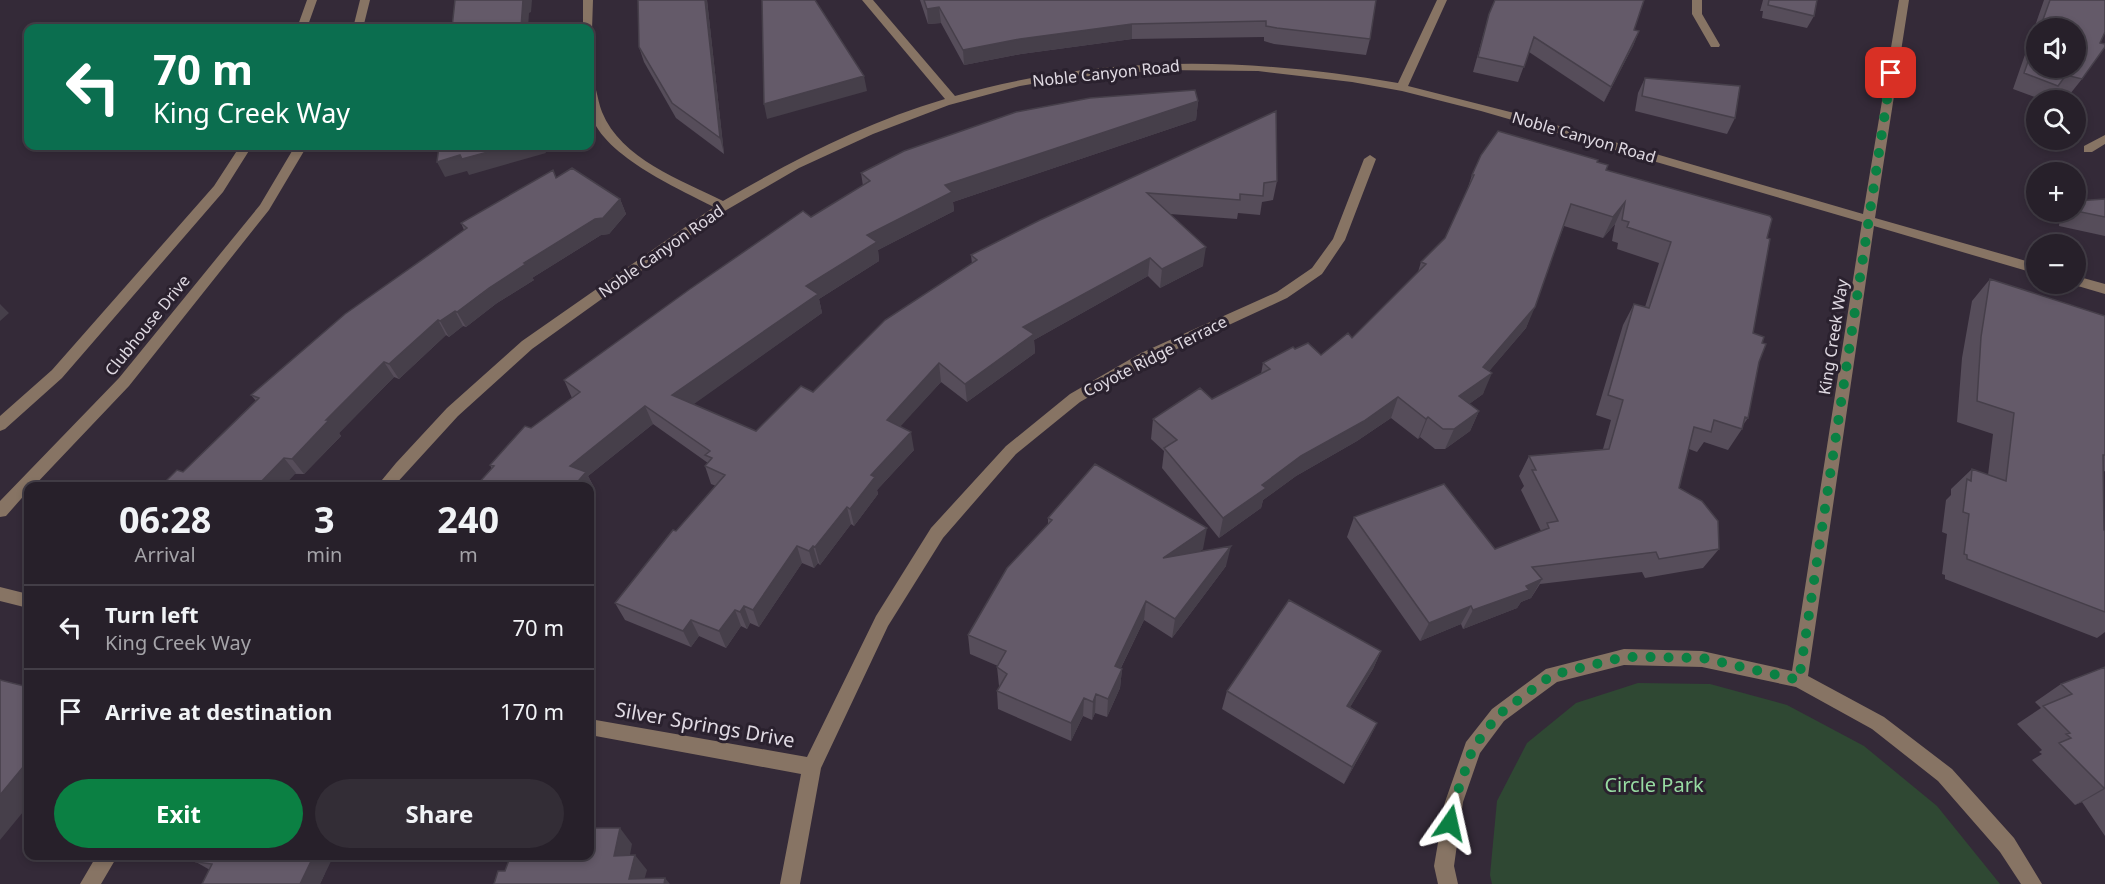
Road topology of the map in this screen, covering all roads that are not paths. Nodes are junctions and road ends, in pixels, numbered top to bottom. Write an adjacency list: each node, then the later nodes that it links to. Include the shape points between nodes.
1 (312, 0): 8 (street)
2 (364, 0): 9 (street)
3 (588, 0): 10 (street)
4 (867, 0): 13 (street)
5 (1442, 0): 12 (street)
6 (1697, 0): 11 (street, via 1697,15)
7 (1904, 0): 21 (street, King Creek Way)
8 (303, 24)
9 (359, 24)
10 (588, 24)
11 (1716, 45)
12 (1401, 88): 13 (street, Noble Canyon Road, via 1278,70 1189,65 1084,72 1022,82); 21 (street, Noble Canyon Road)
13 (953, 101): 20 (street, Noble Canyon Road, via 815,156)
14 (594, 105): 20 (street, via 598,120 618,145)
15 (2105, 139): 16 (street)
16 (2088, 149)
17 (243, 150): 25 (street, Clubhouse Drive, via 219,189 57,374)
18 (299, 150): 26 (street, Clubhouse Drive, via 265,207 124,382)
19 (1370, 159): 34 (street, Coyote Ridge Terrace, via 1339,240 1317,271 1282,295 1146,357 1075,398 1011,450 937,533 882,621)
20 (723, 206): 27 (street, Noble Canyon Road, via 529,344 459,406)
21 (1869, 220): 22 (street, Noble Canyon Road); 32 (street, King Creek Way)
22 (2026, 266)
23 (2086, 283): 24 (street)
24 (2105, 289)
25 (0, 425)
26 (28, 482)
27 (389, 482)
28 (24, 486): 29 (street, Clubhouse Drive)
29 (0, 511)
30 (0, 594): 31 (street)
31 (24, 600)
32 (1799, 680): 38 (street, via 1702,658 1624,657 1552,675 1498,715 1473,748 1454,802 1444,866); 39 (street, via 1878,723 1945,775 2007,845)
33 (594, 728): 34 (street, Silver Springs Drive)
34 (812, 767): 37 (street, Coyote Ridge Terrace)
35 (105, 860): 36 (street)
36 (90, 884)
37 (790, 884)
38 (1448, 884)
39 (2032, 884)

